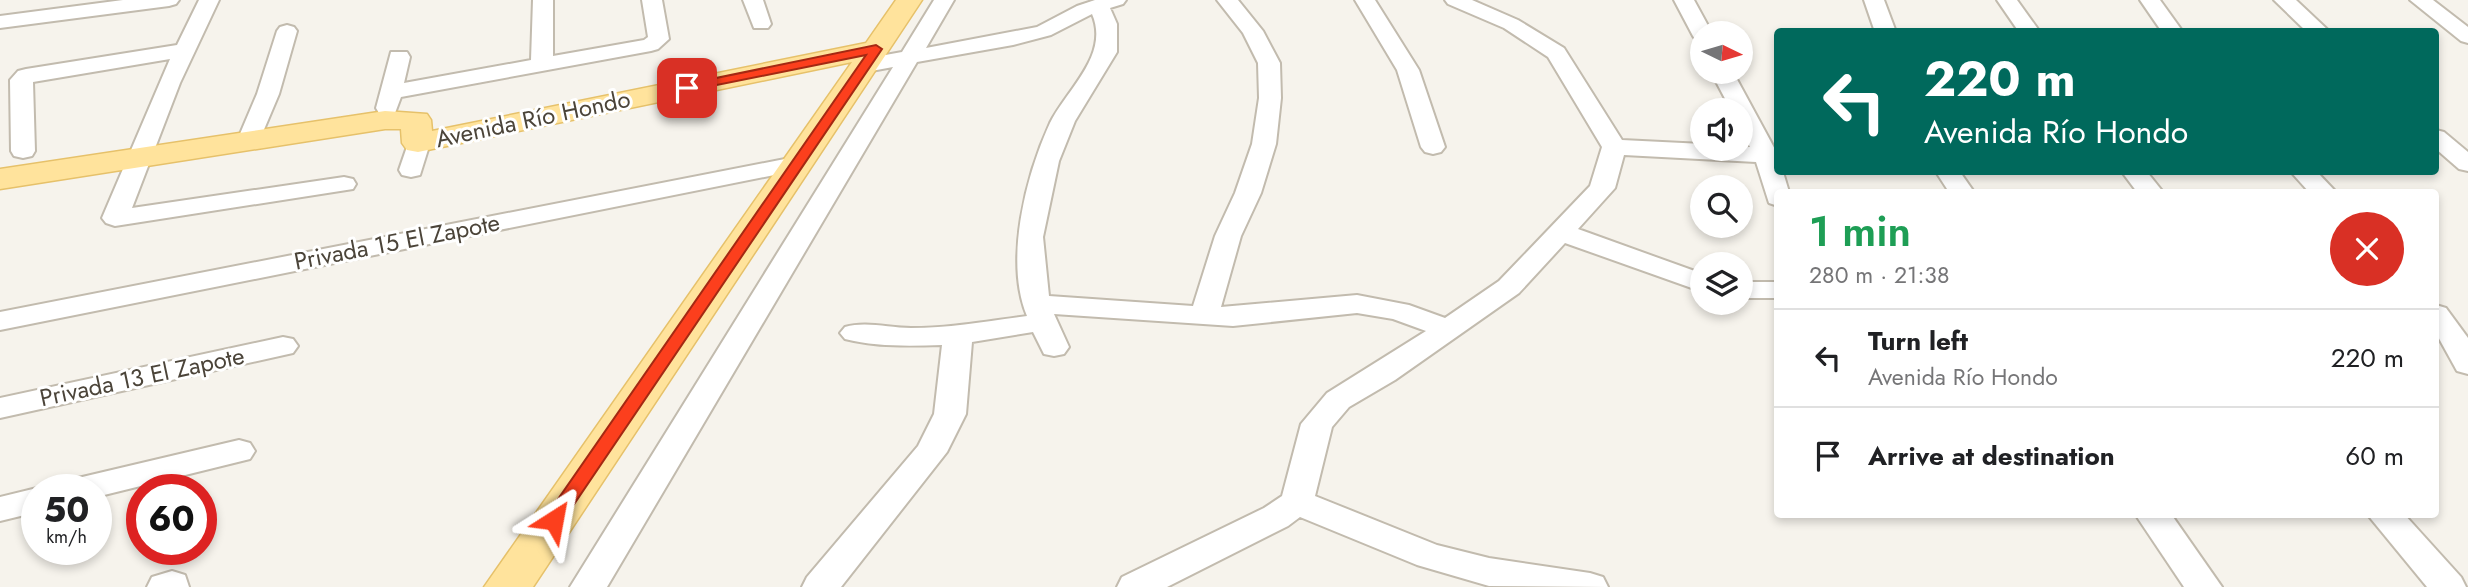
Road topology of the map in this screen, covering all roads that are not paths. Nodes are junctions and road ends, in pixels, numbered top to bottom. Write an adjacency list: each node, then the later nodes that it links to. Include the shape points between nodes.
1 (169, 0): 18 (street)
2 (209, 0): 28 (street)
3 (543, 0): 31 (street)
4 (652, 0): 31 (street, via 657,42)
5 (753, 0): 21 (street)
6 (909, 0): 30 (main road)
7 (944, 0): 30 (street)
8 (1227, 0): 54 (street, via 1253,31 1269,63 1270,98 1264,144 1228,236)
9 (1366, 0): 36 (street, via 1408,70)
10 (1455, 0): 37 (street, via 1511,24 1556,53)
11 (1684, 0): 19 (street)
12 (1874, 0): 22 (street)
13 (2007, 0): 23 (street)
14 (2150, 0): 24 (street)
15 (2284, 0): 25 (street)
16 (2420, 0): 27 (street)
17 (1093, 4): 30 (street, via 1044,32); 57 (street, via 1107,24 1106,52 1063,121 1030,237)
18 (77, 6): 20 (street)
19 (1695, 21)
20 (0, 22)
21 (761, 24)
22 (1884, 28)
23 (2027, 28)
24 (2170, 28)
25 (2316, 28)
26 (287, 31): 35 (street)
27 (2468, 37)
28 (183, 51): 38 (street, via 26,76 21,80); 40 (street)
29 (399, 57): 33 (street)
30 (883, 58): 33 (main road, Avenida Río Hondo, via 414,157 416,120); 41 (main road); 72 (street)
31 (541, 66): 33 (street)
32 (1728, 84): 39 (street)
33 (388, 106): 35 (main road, Avenida Río Hondo)
34 (2439, 140): 42 (street)
35 (249, 141): 40 (main road, Avenida Río Hondo)
36 (1433, 147)
37 (1614, 147): 39 (street); 50 (street, via 1602,187)
38 (23, 151)
39 (1766, 155): 47 (street)
40 (138, 157): 45 (main road, Avenida Río Hondo); 46 (street, via 115,218)
41 (795, 164): 56 (street, Privada 15 El Zapote); 71 (main road)
42 (2468, 164)
43 (2136, 175): 48 (street)
44 (2305, 175): 49 (street)
45 (0, 179)
46 (344, 184)
47 (1775, 189)
48 (2148, 189)
49 (2320, 189)
50 (1560, 232): 51 (street); 58 (street, via 1508,287)
51 (1690, 279)
52 (1753, 290): 53 (street)
53 (1774, 290)
54 (1204, 315): 57 (street); 58 (street, via 1233,317 1357,304 1399,311)
55 (2439, 317): 62 (street, via 2450,328)
56 (0, 321)
57 (1044, 324): 60 (street)
58 (1448, 329): 66 (street, via 1338,400 1317,424)
59 (855, 333): 60 (street)
60 (958, 335): 73 (street, via 950,414 931,452)
61 (283, 346): 63 (street, Privada 13 El Zapote)
62 (2453, 351)
63 (0, 408)
64 (239, 451): 65 (street)
65 (112, 482)
66 (1297, 502): 74 (street, via 1276,517); 75 (street, via 1429,556 1489,572)
67 (21, 504): 68 (street)
68 (0, 509)
69 (2155, 518): 76 (street)
70 (2388, 518): 77 (street)
71 (508, 587)
72 (588, 587)
73 (820, 587)
74 (1135, 587)
75 (1590, 587)
76 (2204, 587)
77 (2448, 587)

